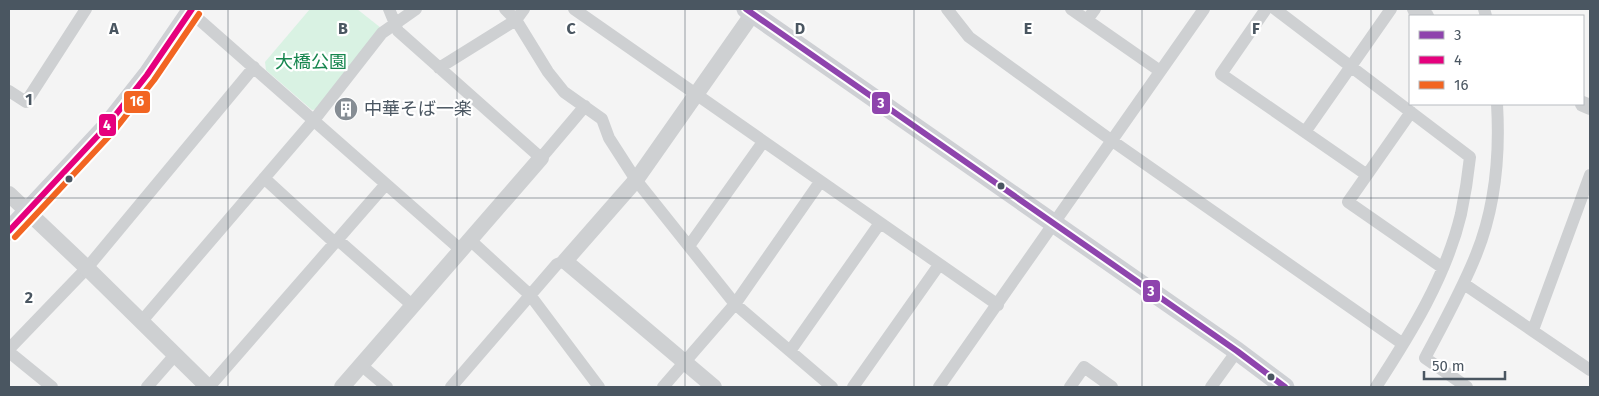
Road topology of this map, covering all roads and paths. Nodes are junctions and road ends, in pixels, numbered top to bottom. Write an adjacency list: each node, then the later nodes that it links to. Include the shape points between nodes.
1 (86, 9): 23 (street, via 26,102)
2 (189, 9): 20 (street); 41 (main road, via 147,75 106,127)
3 (389, 9): 18 (street)
4 (416, 9): 18 (street)
5 (506, 9): 16 (street)
6 (524, 9): 16 (street)
7 (574, 9): 24 (street)
8 (947, 9): 30 (street, via 969,37)
9 (1071, 9): 17 (street)
10 (1096, 9): 17 (street)
11 (1204, 9): 22 (street)
12 (1266, 9): 29 (street, via 1221,74)
13 (1275, 9): 19 (street)
14 (1391, 9): 19 (street)
15 (752, 10): 24 (street); 43 (main road)
16 (516, 20): 21 (street); 26 (street, via 564,92)
17 (1087, 20): 22 (street)
18 (395, 22): 21 (street, via 398,31); 28 (street, via 382,33)
19 (1350, 66): 27 (street); 29 (street)
20 (254, 67): 28 (street); 50 (street)
21 (439, 68): 32 (street)
22 (1160, 72): 30 (street)
23 (9, 91)
24 (696, 95): 31 (street); 36 (street)
25 (1497, 105): 52 (street, via 1496,172 1487,222)
26 (585, 106): 32 (street); 36 (street, via 602,119 609,138)
27 (1411, 112): 33 (street); 51 (street, via 1470,157 1461,214)
28 (314, 120): 35 (street); 38 (street)
29 (1305, 132): 33 (street)
30 (1111, 140): 43 (street); 59 (street)
31 (762, 142): 37 (street); 47 (street)
32 (541, 158): 46 (street)
33 (1367, 175): 51 (street, via 1348,202)
34 (1590, 175): 40 (street)
35 (264, 178): 45 (street); 57 (street)
36 (636, 180): 47 (street); 48 (street)
37 (820, 182): 42 (street); 54 (street)
38 (386, 184): 45 (street); 46 (street)
39 (9, 194): 41 (street)
40 (1586, 196): 58 (street)
41 (28, 212): 44 (main road); 50 (street)
42 (880, 223): 49 (street); 62 (street)
43 (1053, 223): 56 (street); 61 (main road)
44 (9, 231)
45 (337, 241): 55 (street); 69 (street)
46 (465, 245): 53 (street); 55 (street)
47 (689, 246): 54 (street)
48 (565, 261): 53 (street, via 557,264); 64 (street)
49 (939, 265): 56 (street); 77 (street)
50 (87, 268): 57 (street); 60 (street)
51 (1443, 268): 59 (street)
52 (1464, 284): 58 (street); 84 (street, via 1425,358)
53 (530, 295): 72 (street); 73 (street)
54 (735, 304): 62 (street); 64 (street)
55 (412, 305): 65 (street)
56 (998, 305): 78 (street)
57 (141, 322): 63 (street)
58 (1533, 330): 66 (street)
59 (1403, 344): 83 (street)
60 (9, 350): 67 (street)
61 (1237, 350): 81 (street); 82 (main road)
62 (790, 351): 76 (street)
63 (175, 355): 68 (street); 69 (street)
64 (685, 362): 74 (street); 75 (street)
65 (361, 365): 70 (street); 71 (street)
66 (1590, 370)
67 (52, 387)
68 (148, 387)
69 (209, 387)
70 (342, 387)
71 (387, 387)
72 (451, 387)
73 (599, 387)
74 (663, 387)
75 (714, 387)
76 (832, 387)
77 (853, 387)
78 (940, 387)
79 (1070, 387): 80 (street, via 1084,367)
80 (1112, 387)
81 (1211, 387)
82 (1285, 387)
83 (1376, 387)
84 (1467, 387)

